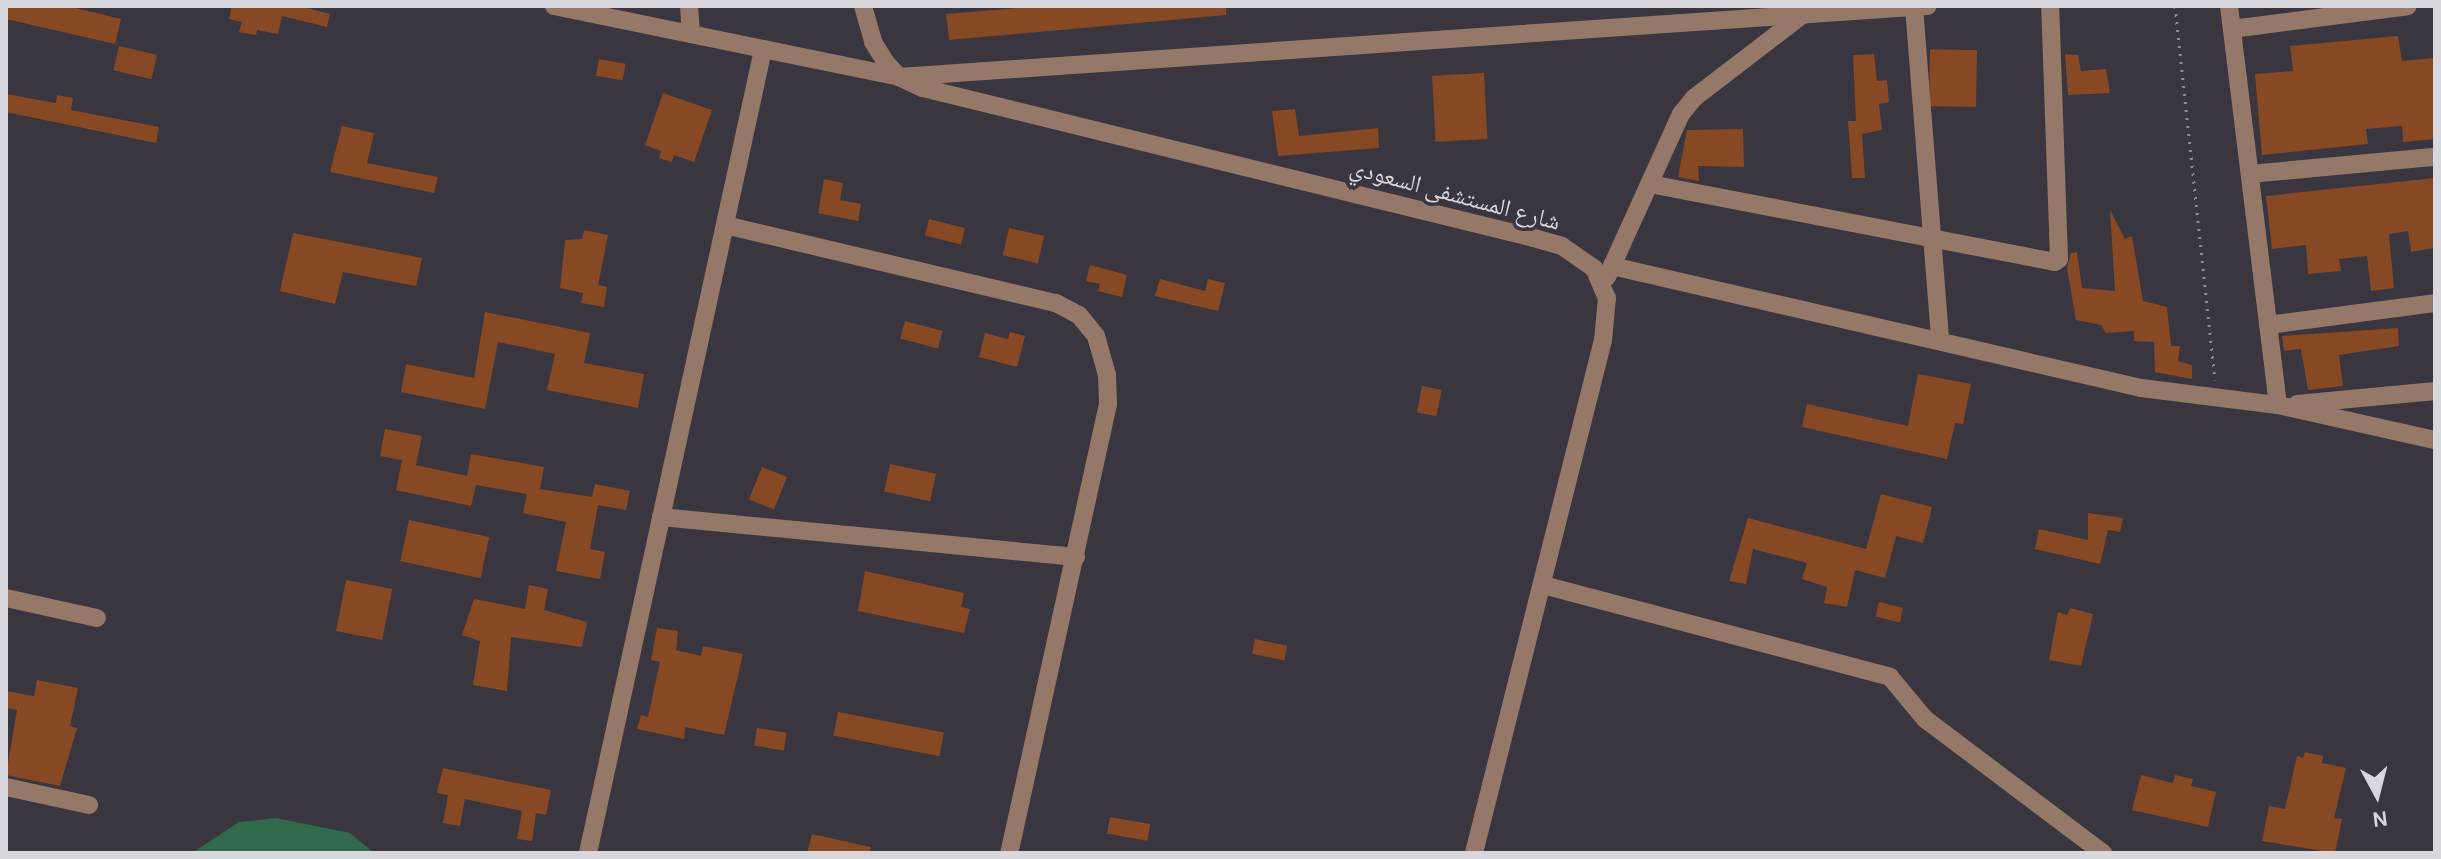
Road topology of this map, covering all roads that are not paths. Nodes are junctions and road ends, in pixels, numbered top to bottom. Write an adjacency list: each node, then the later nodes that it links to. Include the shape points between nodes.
1 (554, 6): 12 (street)
2 (689, 6): 12 (street)
3 (863, 6): 14 (street, via 873,42)
4 (1928, 6): 8 (street)
5 (2050, 6): 19 (street, via 2059,259 2047,262)
6 (2229, 6): 11 (street)
7 (2408, 6): 11 (street)
8 (1914, 7): 9 (street); 19 (street)
9 (1870, 8): 10 (street)
10 (1801, 15): 14 (street); 17 (street, via 1694,98)
11 (2232, 29): 16 (street)
12 (691, 34): 13 (street)
13 (763, 50): 14 (street); 18 (street)
14 (899, 77): 20 (street, شارع المستشفى السعودي, via 985,107 1534,238 1579,256)
15 (2435, 157): 16 (street)
16 (2250, 174): 22 (street)
17 (1650, 184): 19 (street); 20 (street)
18 (729, 226): 27 (street); 28 (street, via 1056,303 1079,315 1096,336 1107,375 1108,404)
19 (1931, 242): 23 (street)
20 (1608, 275): 23 (street); 29 (street, via 1603,340)
21 (2435, 303): 22 (street)
22 (2268, 325): 25 (street)
23 (1940, 341): 25 (street, via 2141,388)
24 (2435, 391): 25 (street)
25 (2278, 405): 26 (street)
26 (2435, 440)
27 (661, 517): 28 (street); 34 (street)
28 (1076, 557): 35 (street)
29 (1543, 585): 36 (street); 37 (street, via 1890,677 1925,719)
30 (6, 598): 31 (street)
31 (97, 618)
32 (6, 787): 33 (street)
33 (89, 805)
34 (588, 853)
35 (1009, 853)
36 (1474, 853)
37 (2103, 853)

